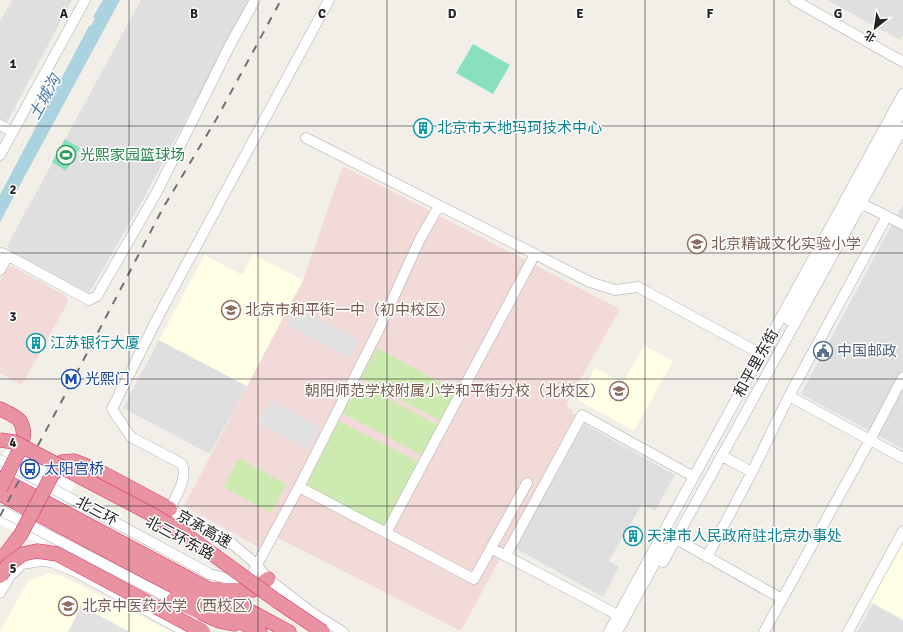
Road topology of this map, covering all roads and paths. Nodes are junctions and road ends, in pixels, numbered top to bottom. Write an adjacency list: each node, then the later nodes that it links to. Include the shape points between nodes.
1 (85, 0): 10 (street)
2 (255, 0): 18 (street, via 158,190 97,296 89,300)
3 (329, 0): 36 (street, via 159,315 112,409 131,437 182,464 184,479)
4 (794, 0): 5 (street)
5 (903, 62)
6 (903, 94): 20 (street, 和平里东街)
7 (903, 109): 13 (street, 和平里东街)
8 (0, 125): 10 (street)
9 (903, 128): 13 (street)
10 (13, 132): 12 (street)
11 (306, 138): 14 (street)
12 (0, 155)
13 (858, 202): 15 (street); 26 (street); 62 (street, 和平里东街, via 772,348)
14 (439, 206): 17 (street); 33 (street, via 420,239 379,329)
15 (887, 216): 16 (street); 22 (street)
16 (903, 225)
17 (535, 254): 20 (street, via 590,282 615,290 638,287); 40 (street)
18 (4, 255): 19 (street)
19 (0, 270)
20 (762, 354): 30 (street, 和平里东街)
21 (903, 377): 25 (street)
22 (789, 396): 25 (street); 29 (street)
23 (0, 409): 34 (highway, bridge, via 20,422 23,437 22,445)
24 (0, 440): 59 (highway, bridge, via 14,442 185,534)
25 (870, 440): 27 (street); 52 (street)
26 (722, 456): 29 (street); 41 (street)
27 (903, 458)
28 (0, 460): 48 (street, 北三环东路, via 210,574 228,579)
29 (752, 472): 44 (street)
30 (694, 477): 43 (street, via 582,415); 61 (street, 和平里东街)
31 (0, 478): 38 (highway)
32 (527, 483): 42 (street)
33 (299, 486): 40 (street); 46 (street)
34 (0, 488)
35 (0, 494): 38 (highway)
36 (170, 509): 45 (highway, bridge, via 97,470 74,461 62,462 52,475 22,534); 46 (street, 京承高速, via 229,541)
37 (0, 510): 53 (street)
38 (56, 516): 50 (highway, 北三环); 55 (highway, 北三环)
39 (903, 531): 65 (street)
40 (386, 533): 42 (street, via 474,579)
41 (676, 539): 44 (street); 63 (street)
42 (491, 548): 43 (street)
43 (506, 556): 54 (street)
44 (706, 556): 52 (street)
45 (0, 562)
46 (256, 564): 48 (street); 49 (street, 京承高速)
47 (0, 576): 57 (highway, bridge, via 8,565 23,554 37,551 57,554)
48 (251, 576): 49 (street, 北三环东路)
49 (268, 579): 50 (highway, via 254,590); 60 (street, 北三环东路, via 314,614)
50 (210, 590): 58 (highway, 北三环)
51 (0, 593): 56 (street, via 10,576 22,564 52,562 76,572)
52 (782, 599): 64 (street)
53 (173, 600): 55 (highway, via 219,621); 57 (street)
54 (612, 612)
55 (257, 630)
56 (186, 632)
57 (203, 632)
58 (289, 632)
59 (323, 632)
60 (343, 632)
61 (609, 632)
62 (617, 632)
63 (624, 632)
64 (764, 632)
65 (848, 632)

